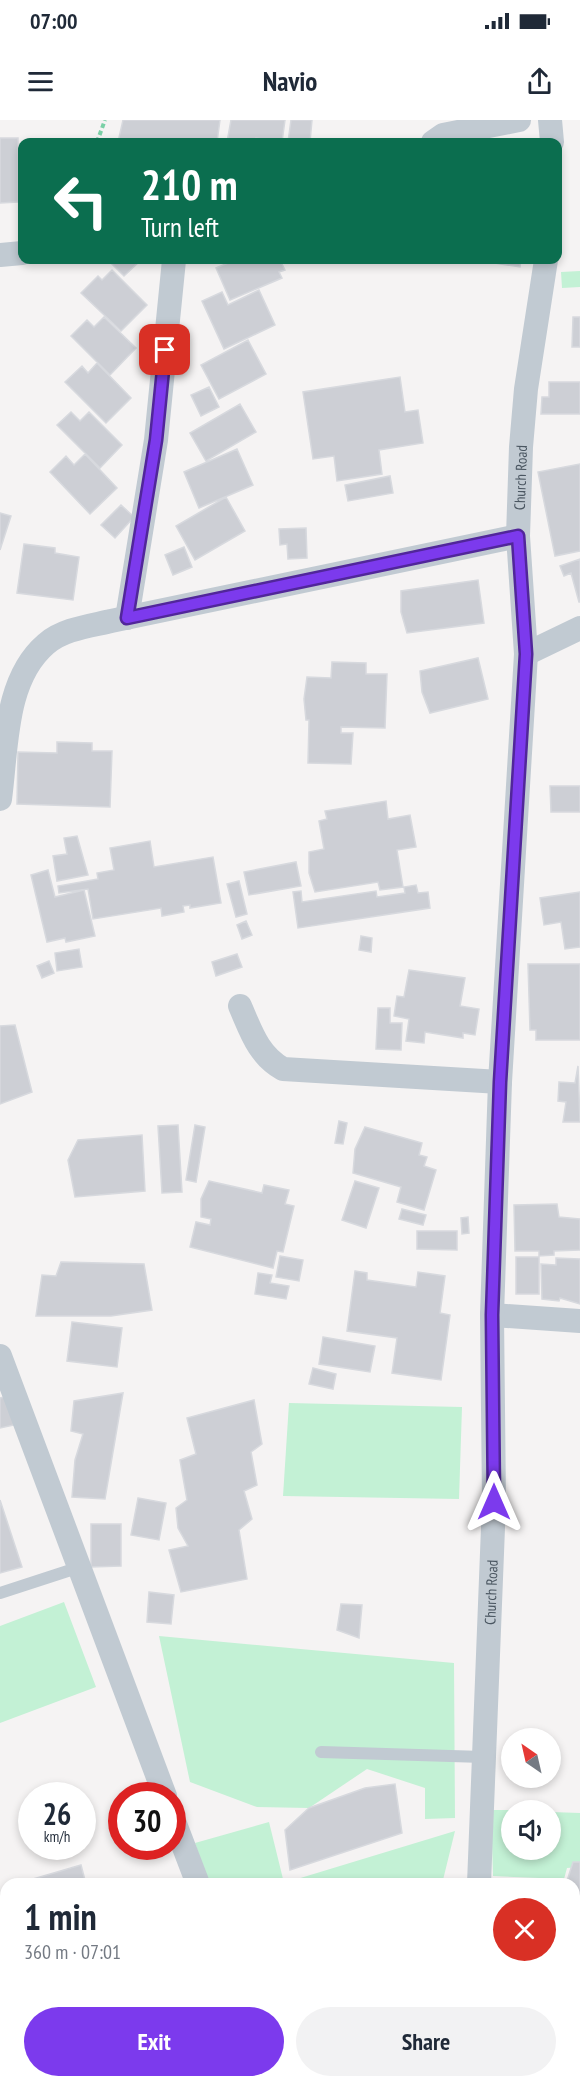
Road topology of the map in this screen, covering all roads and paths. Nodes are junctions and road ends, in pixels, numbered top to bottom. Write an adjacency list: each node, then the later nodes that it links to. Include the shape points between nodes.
1 (105, 120): 4 (path)
2 (519, 120): 5 (street)
3 (550, 120): 6 (street)
4 (98, 138)
5 (439, 138)
6 (552, 138)
7 (18, 253): 8 (street)
8 (0, 255)
9 (174, 264): 12 (street, via 156,440)
10 (545, 264): 11 (street, Church Road, via 526,389)
11 (518, 536): 12 (street); 14 (street, Church Road)
12 (127, 618): 15 (street, via 76,629 57,638 26,667 14,701)
13 (580, 628): 14 (street)
14 (526, 654): 17 (street, Church Road)
15 (0, 799)
16 (240, 1006): 17 (street, via 259,1049 283,1070)
17 (500, 1082): 18 (street, Church Road)
18 (492, 1315): 19 (street); 24 (street, Church Road, via 494,1502)
19 (580, 1321)
20 (0, 1356): 21 (street)
21 (80, 1567): 22 (lane); 25 (street)
22 (0, 1593)
23 (321, 1752): 24 (lane)
24 (483, 1757): 28 (street, Church Road)
25 (160, 1782)
26 (186, 1853): 27 (street)
27 (196, 1878)
28 (479, 1878)

